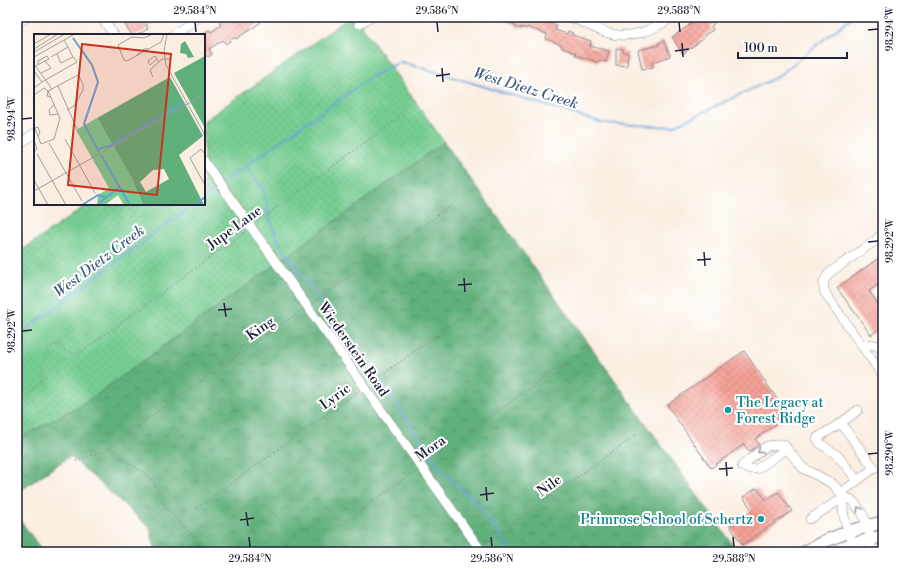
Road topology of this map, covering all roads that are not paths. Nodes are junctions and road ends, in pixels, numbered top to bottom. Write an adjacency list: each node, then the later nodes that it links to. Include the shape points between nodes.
1 (27, 17): 7 (street)
2 (101, 17): 9 (street)
3 (199, 17): 10 (street)
4 (370, 17): 8 (street)
5 (570, 17): 6 (street, via 609,33 624,35 650,31)
6 (672, 17)
7 (17, 24)
8 (360, 24)
9 (113, 34)
10 (174, 34)
11 (34, 134): 12 (street)
12 (17, 146)
13 (206, 165): 30 (street, Wiederstein Road)
14 (883, 233): 15 (street, via 829,272 824,279 825,293)
15 (862, 346): 16 (street, via 873,344); 17 (street)
16 (883, 351)
17 (883, 376)
18 (858, 410): 19 (street)
19 (841, 422): 21 (street, via 874,468); 21 (street, via 817,438 837,455)
20 (785, 446): 20 (street, one-way to 20, via 767,446 742,466 757,469); 22 (street, via 802,468 833,484)
21 (857, 480): 22 (street)
22 (842, 495): 23 (street); 25 (street, one-way to 22, via 854,502); 26 (street, via 844,520)
23 (810, 519)
24 (883, 522): 25 (main road)
25 (868, 526): 26 (main road); 28 (street)
26 (848, 532): 29 (street); 31 (main road)
27 (883, 536): 28 (main road)
28 (870, 539): 29 (main road); 33 (street)
29 (855, 548): 32 (main road)
30 (481, 550)
31 (805, 552)
32 (832, 552)
33 (872, 552)

